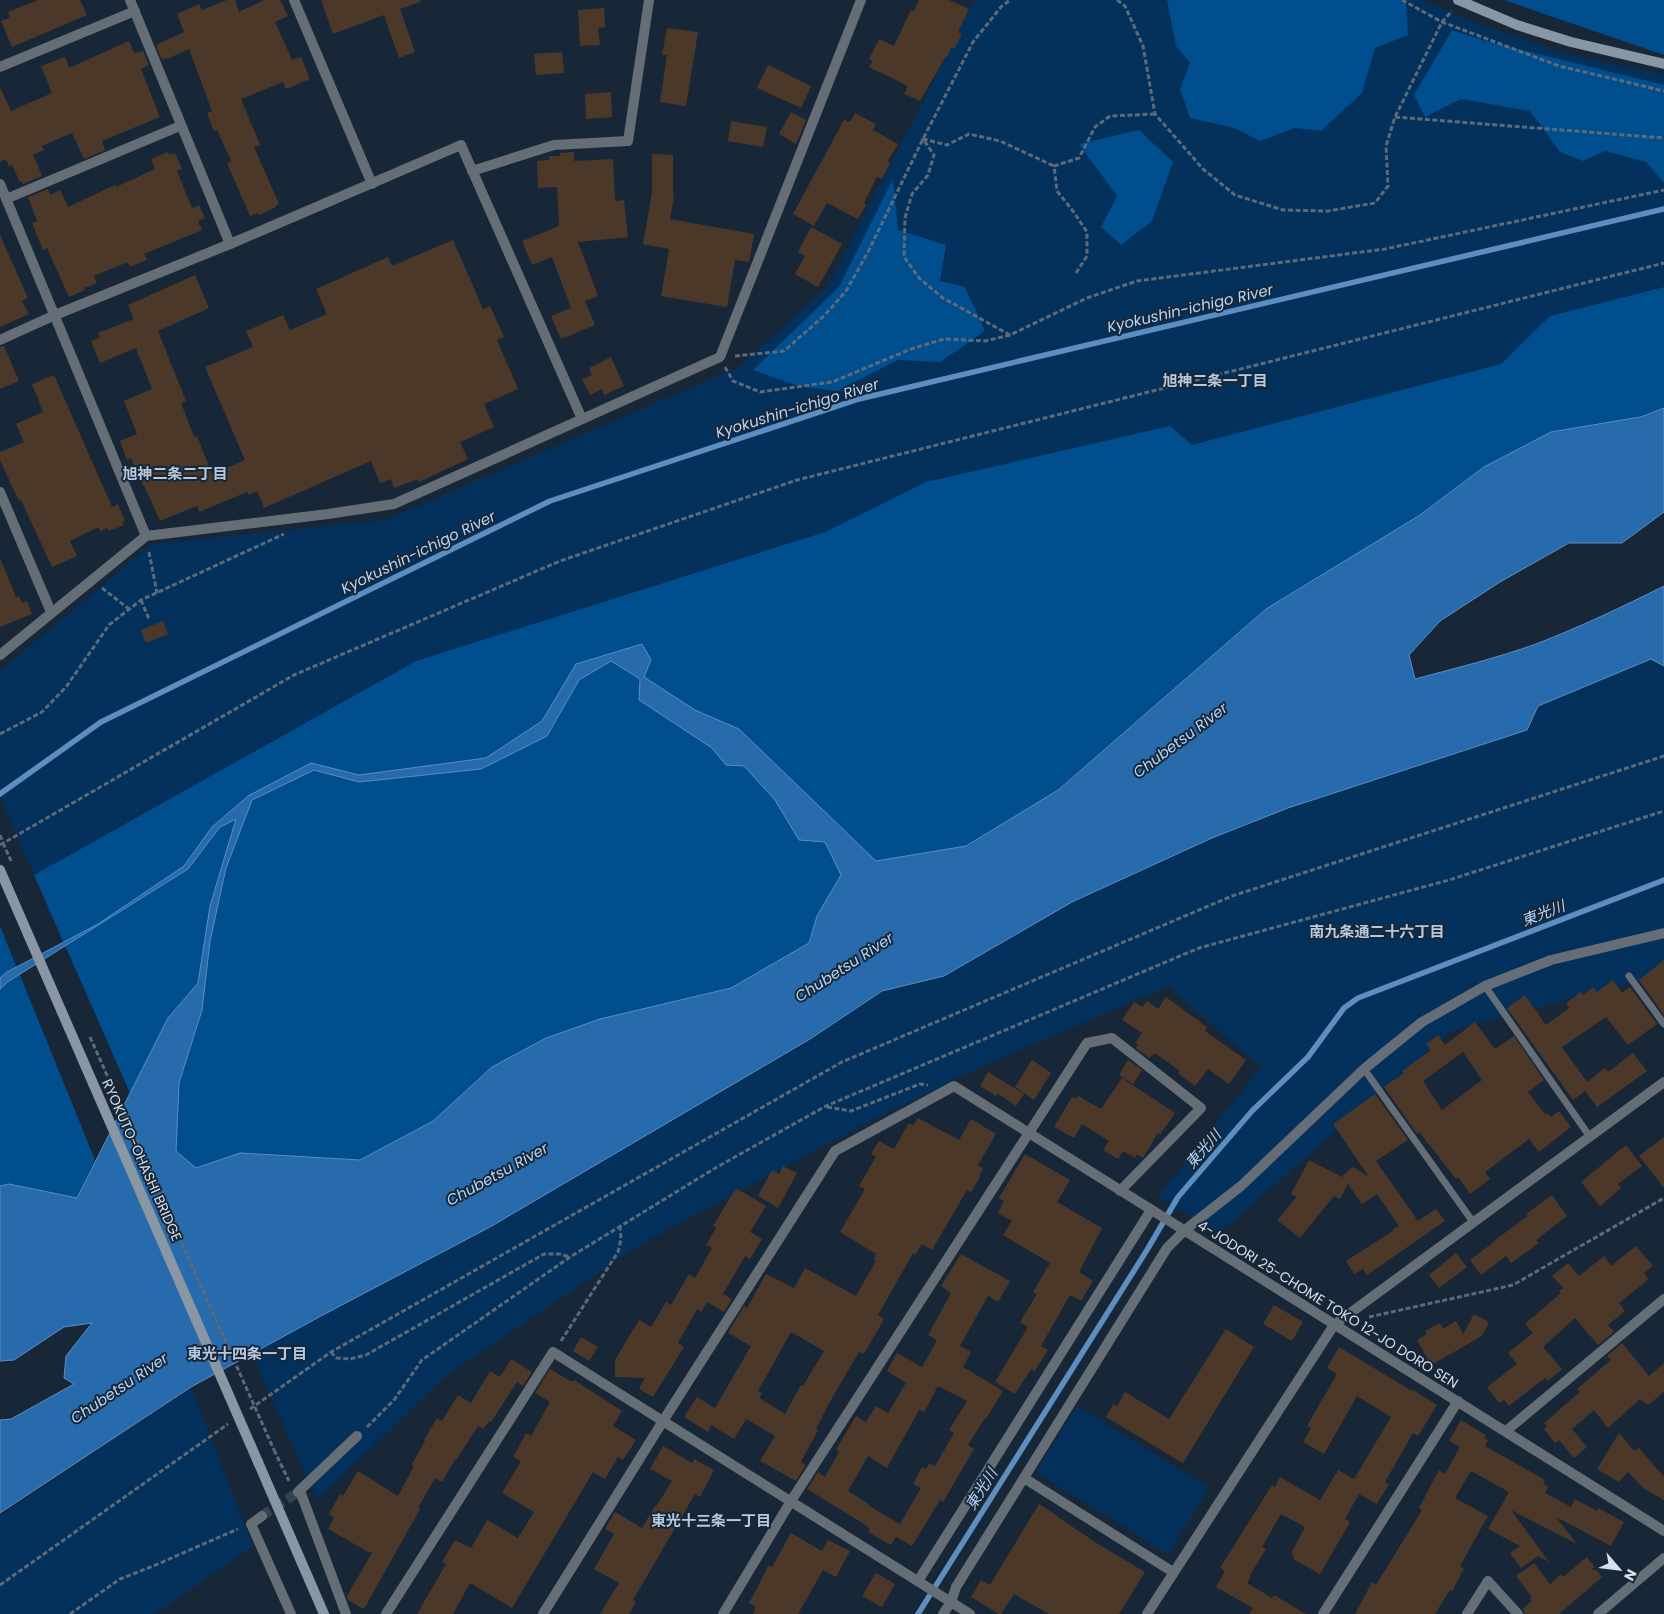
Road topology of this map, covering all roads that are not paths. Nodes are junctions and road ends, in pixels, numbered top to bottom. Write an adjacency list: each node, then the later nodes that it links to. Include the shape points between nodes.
1 (130, 0): 6 (street)
2 (294, 0): 12 (street)
3 (649, 0): 10 (street, via 628,141 554,145)
4 (861, 0): 17 (street, via 720,357)
5 (1459, 1): 7 (main road, via 1517,25 1571,42)
6 (135, 11): 8 (street); 9 (street)
7 (1664, 64)
8 (0, 67)
9 (180, 126): 13 (street); 14 (street)
10 (472, 171): 12 (street, via 461,145); 17 (street)
11 (0, 184): 13 (street)
12 (372, 184): 14 (street)
13 (6, 199): 15 (street)
14 (230, 244): 15 (street)
15 (55, 315): 16 (street); 19 (street)
16 (0, 340)
17 (582, 419): 19 (street, via 394,504)
18 (0, 492): 20 (street)
19 (146, 536): 20 (street)
20 (51, 612): 21 (street)
21 (0, 654)
22 (0, 870): 50 (main road, RYOKUTO-OHASHI BRIDGE, bridge)
23 (1664, 933): 25 (street, via 1551,960)
24 (1629, 976): 26 (lane)
25 (1485, 986): 27 (street, via 1422,1022); 30 (lane)
26 (1664, 1024)
27 (1364, 1069): 33 (lane); 34 (street, via 1240,1186)
28 (1664, 1082): 30 (street)
29 (1028, 1132): 31 (street); 31 (street, via 1087,1043 1112,1038 1201,1108); 38 (street, via 954,1086 835,1151); 42 (street)
30 (1590, 1137): 33 (street)
31 (1120, 1191): 32 (street)
32 (1154, 1213): 34 (street); 47 (street)
33 (1473, 1222): 36 (street)
34 (1185, 1230): 36 (street, 4-JODORI 25-CHOME TOKO 12-JO DORO SEN); 41 (street, 4-JODORI 25-CHOME TOKO 12-JO DORO SEN, via 1167,1248)
35 (1664, 1299): 39 (street)
36 (1334, 1325): 37 (street, 4-JODORI 25-CHOME TOKO 12-JO DORO SEN); 46 (street)
37 (1458, 1401): 39 (street, 4-JODORI 25-CHOME TOKO 12-JO DORO SEN); 58 (street)
38 (663, 1421): 42 (street); 52 (street, via 554,1352); 53 (street)
39 (1506, 1431): 44 (street, 4-JODORI 25-CHOME TOKO 12-JO DORO SEN)
40 (357, 1436): 51 (street, via 299,1492)
41 (1024, 1478): 46 (street); 48 (street, 4-JODORI 25-CHOME TOKO 12-JO DORO SEN, via 956,1587)
42 (791, 1501): 47 (street); 54 (street)
43 (262, 1516): 49 (street, via 251,1524)
44 (1664, 1531)
45 (1664, 1558): 61 (street)
46 (1173, 1572): 57 (street)
47 (921, 1584): 48 (street)
48 (951, 1602): 55 (street, 4-JODORI 25-CHOME TOKO 12-JO DORO SEN); 56 (street)
49 (291, 1614)
50 (324, 1614)
51 (346, 1614)
52 (386, 1614)
53 (543, 1614)
54 (723, 1614)
55 (943, 1614)
56 (970, 1614)
57 (1146, 1614)
58 (1323, 1614)
59 (1467, 1614): 60 (street, via 1488,1581)
60 (1518, 1614)
61 (1598, 1614)

